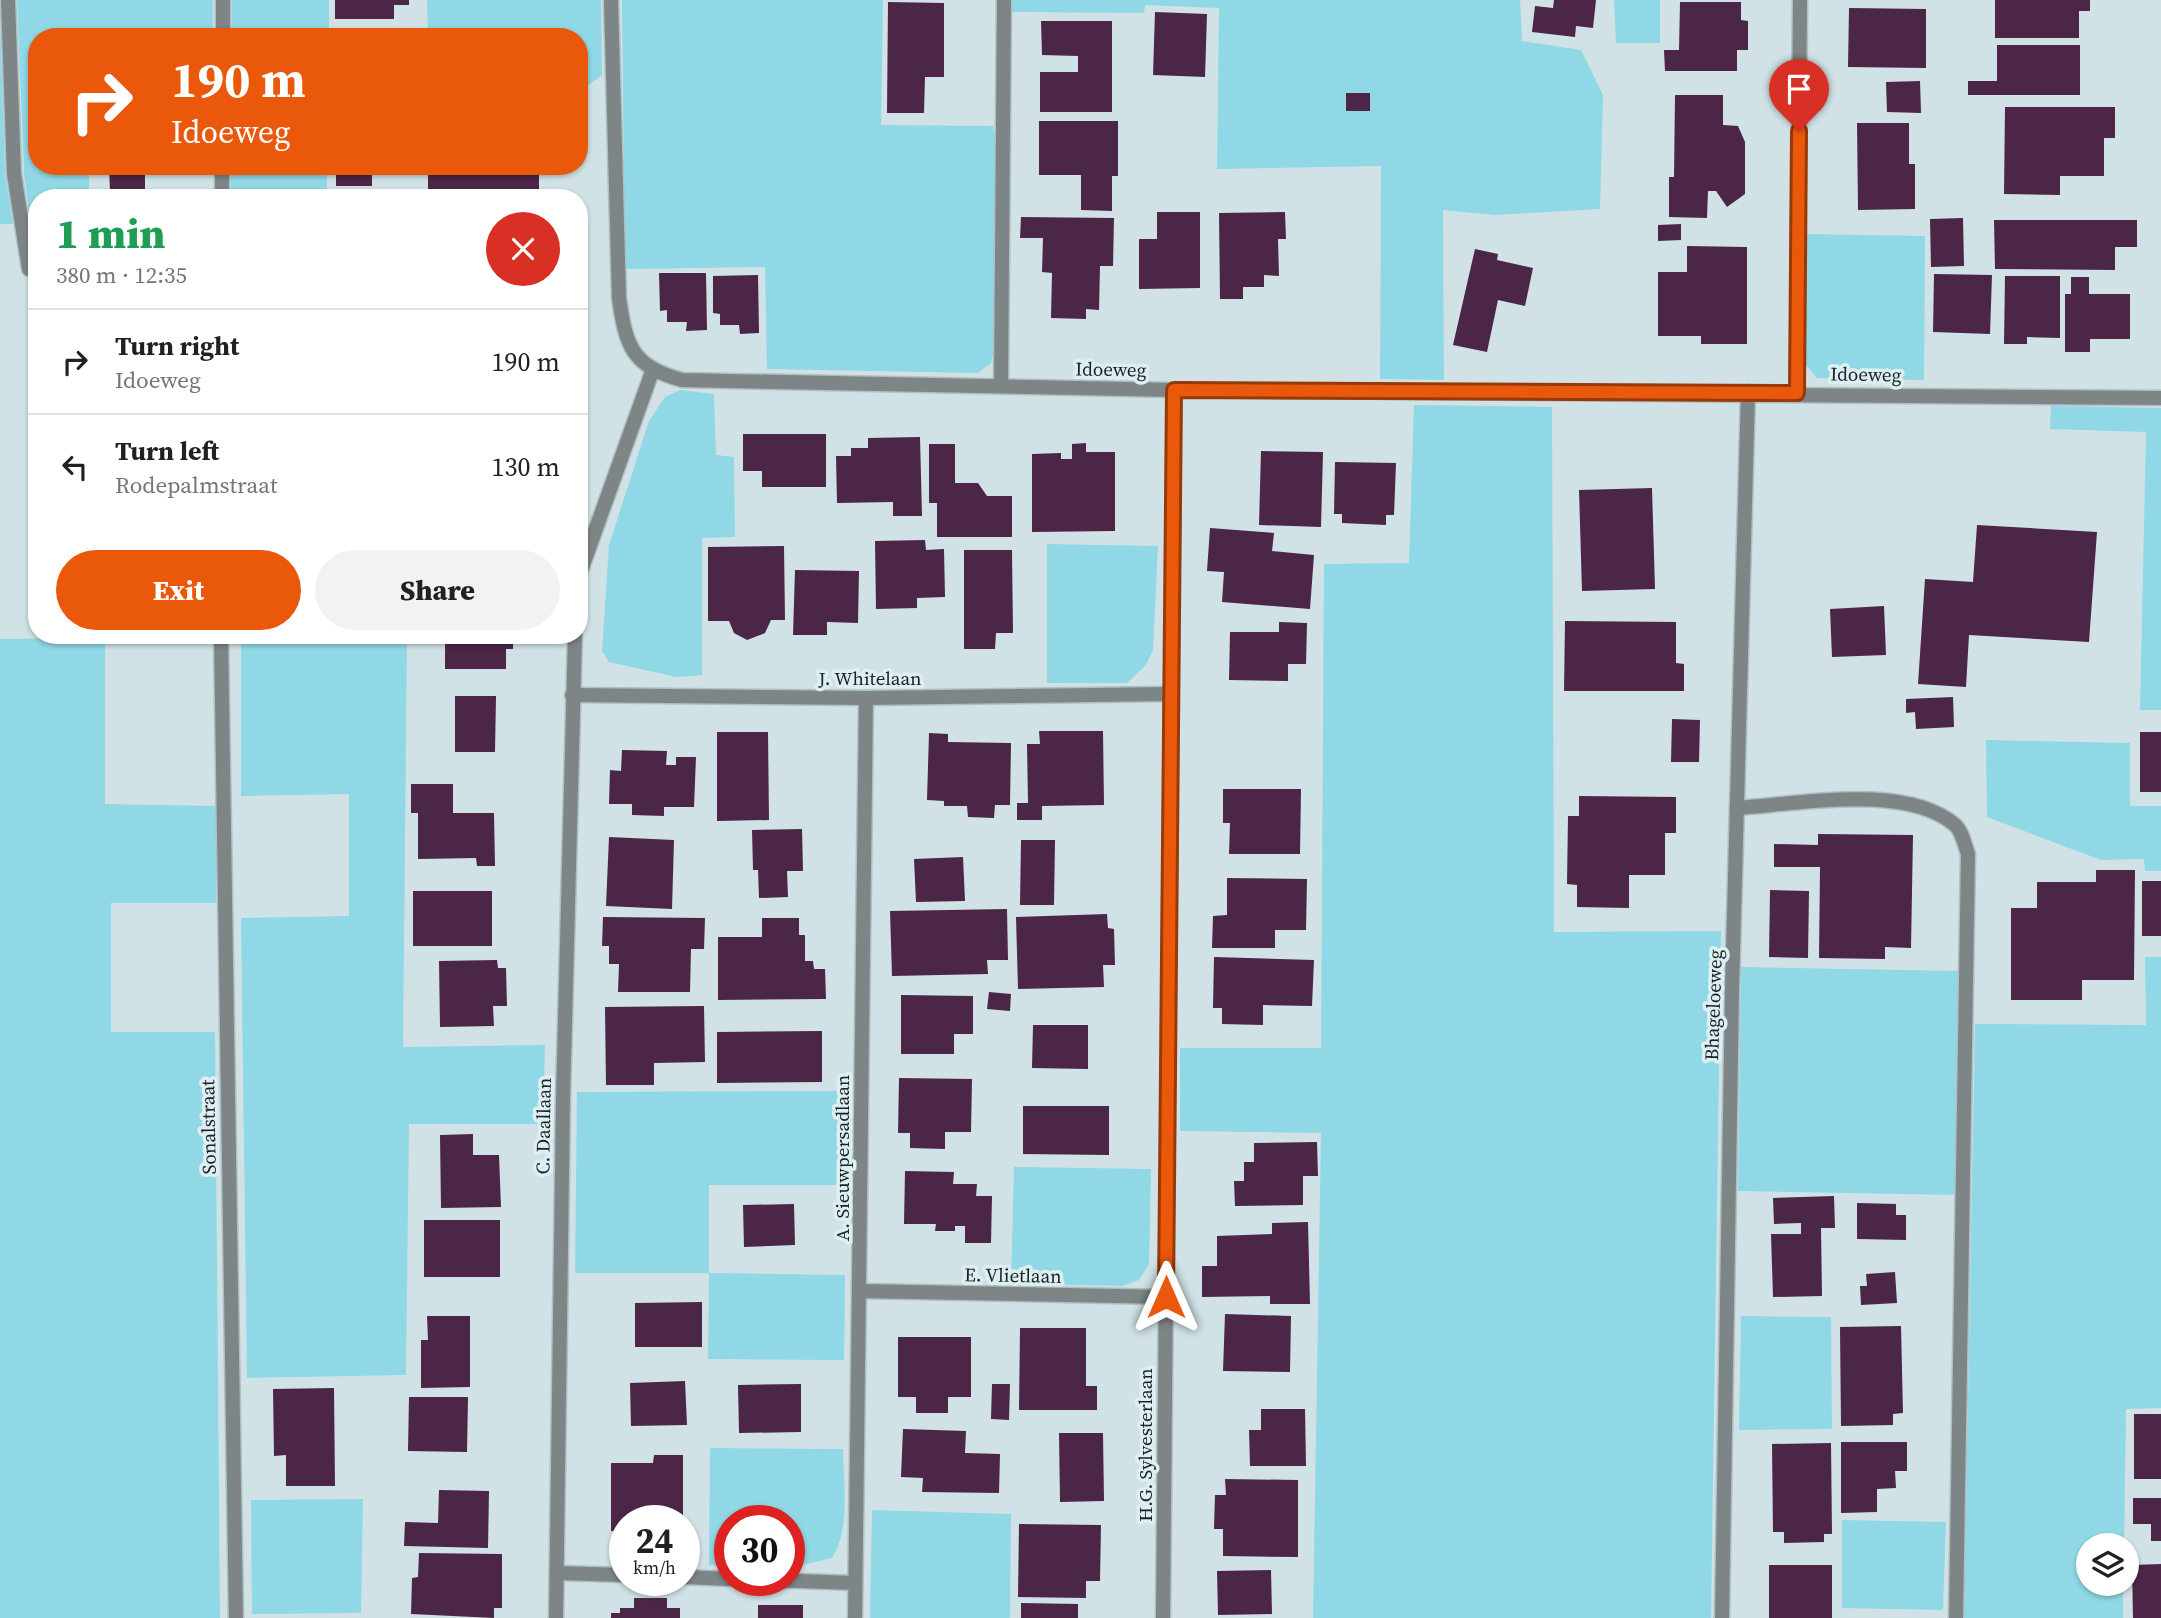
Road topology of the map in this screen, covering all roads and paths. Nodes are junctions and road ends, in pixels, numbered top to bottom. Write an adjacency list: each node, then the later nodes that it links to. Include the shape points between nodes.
1 (8, 0): 7 (street, via 14,174)
2 (223, 0): 6 (street)
3 (611, 0): 8 (street, via 619,298 629,344)
4 (1004, 0): 9 (street)
5 (1800, 0): 12 (street)
6 (223, 28)
7 (28, 263)
8 (652, 372): 9 (street, Idoeweg, via 682,380 744,383); 14 (street)
9 (1001, 386): 10 (street, Idoeweg)
10 (1174, 390): 11 (street, Idoeweg); 17 (street, H.G. Sylvesterlaan)
11 (1748, 392): 12 (street, Idoeweg); 20 (street, Bhageloeweg)
12 (1797, 393): 13 (street, Idoeweg)
13 (2161, 398)
14 (588, 551)
15 (221, 644): 27 (street, Sonalstraat)
16 (575, 644): 18 (street, C. Daallaan)
17 (1169, 694): 19 (street, J. Whitelaan); 22 (street, H.G. Sylvesterlaan)
18 (572, 695): 19 (street, J. Whitelaan); 23 (street, C. Daallaan, via 562,1098)
19 (866, 698): 21 (street, A. Sieuwpersadlaan)
20 (1737, 808): 31 (street, Bhageloeweg); 32 (street, via 1878,798 1922,806 1957,826 1968,854)
21 (860, 1291): 22 (street, E. Vlietlaan); 26 (street, A. Sieuwpersadlaan)
22 (1166, 1297): 30 (street, H.G. Sylvesterlaan)
23 (558, 1573): 24 (street); 28 (street, C. Daallaan)
24 (609, 1575)
25 (805, 1581): 26 (street)
26 (855, 1583): 29 (street, A. Sieuwpersadlaan)
27 (236, 1618)
28 (556, 1618)
29 (855, 1618)
30 (1163, 1618)
31 (1722, 1618)
32 (1956, 1618)

